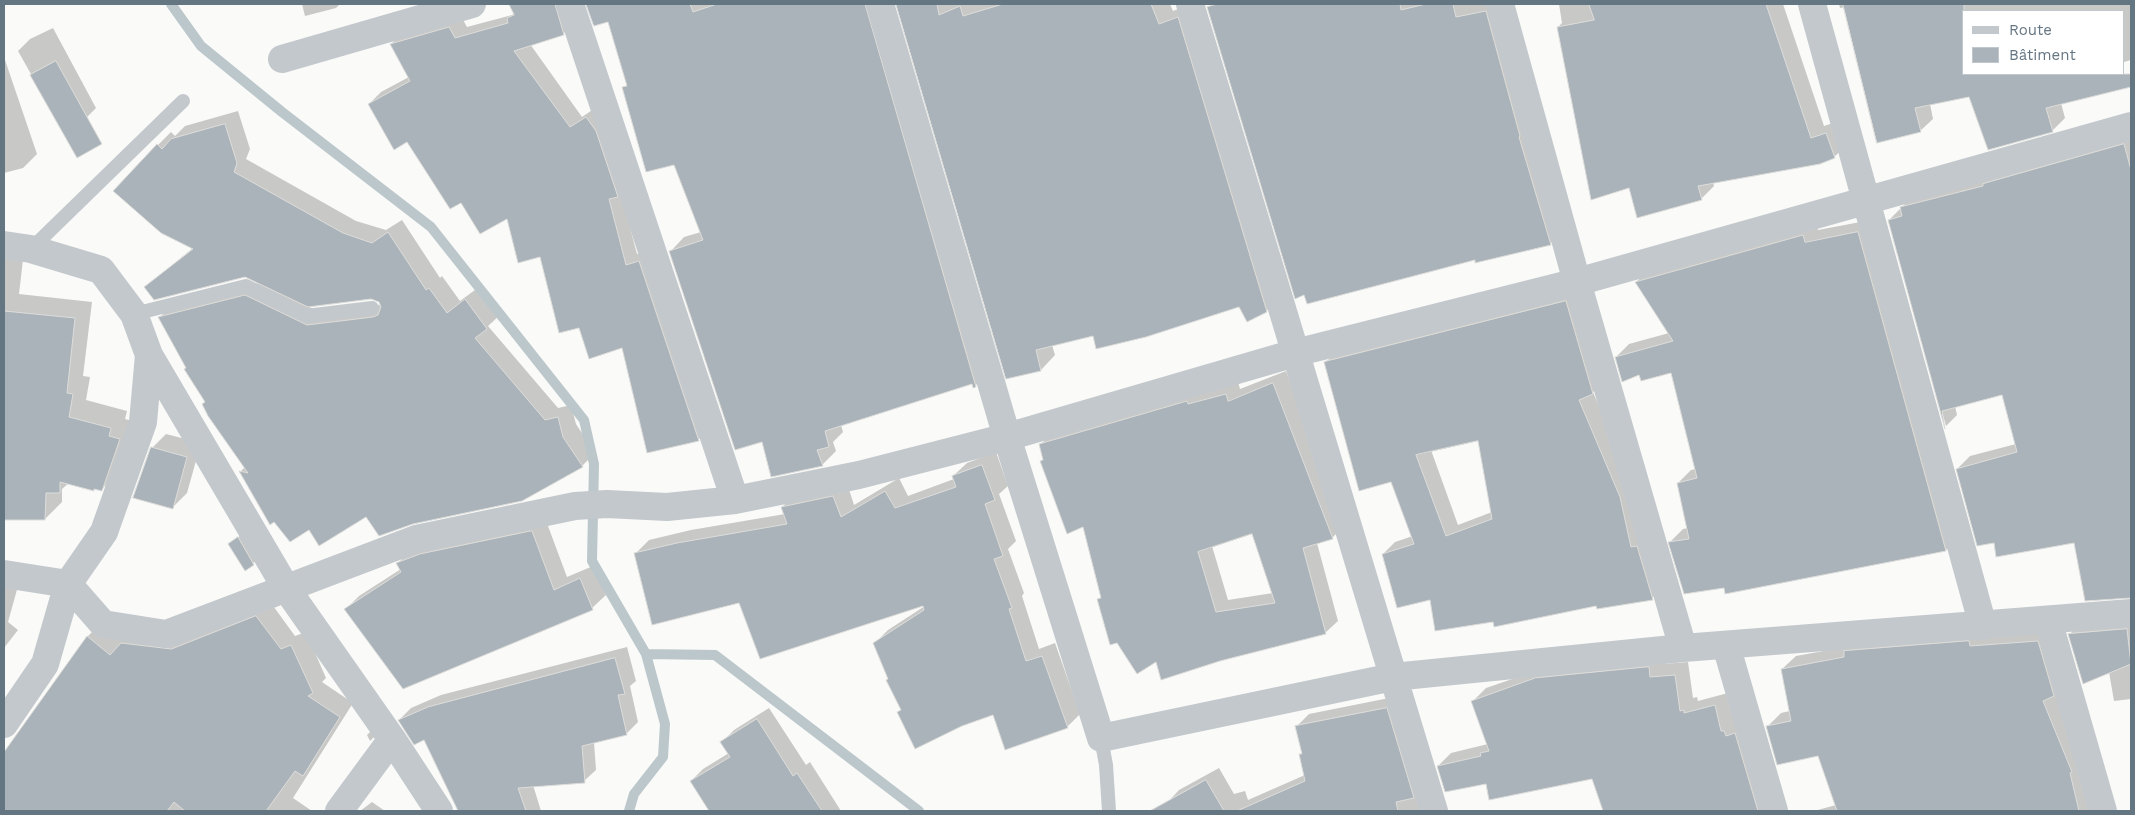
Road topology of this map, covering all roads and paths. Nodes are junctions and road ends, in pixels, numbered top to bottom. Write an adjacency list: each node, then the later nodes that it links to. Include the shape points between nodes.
1 (472, 4): 7 (street)
2 (570, 4): 19 (street)
3 (880, 4): 18 (street)
4 (1190, 4): 16 (street)
5 (1500, 4): 13 (street)
6 (1812, 4): 10 (street)
7 (282, 59)
8 (183, 101): 12 (lane)
9 (2131, 126): 10 (street)
10 (1866, 200): 13 (street); 25 (street)
11 (4, 245): 12 (street)
12 (31, 249): 15 (street, via 101,270)
13 (1577, 282): 16 (street); 27 (street)
14 (372, 308): 15 (lane, via 306,316 246,286)
15 (134, 314): 17 (street)
16 (1295, 353): 18 (street); 28 (street)
17 (149, 354): 21 (street, via 144,422 104,532); 22 (street)
18 (1007, 437): 19 (street, via 859,475); 31 (street)
19 (736, 500): 22 (street, via 667,507 575,506 416,539)
20 (4, 574): 21 (street)
21 (68, 584): 22 (street, via 103,624 166,634); 29 (street, via 45,664)
22 (286, 588): 30 (street)
23 (2131, 613): 24 (street)
24 (2048, 620): 25 (street); 37 (street)
25 (1983, 626): 26 (street)
26 (1726, 645): 27 (street); 36 (street)
27 (1683, 648): 28 (street)
28 (1393, 677): 31 (street); 35 (street)
29 (4, 724)
30 (392, 738): 32 (street); 33 (street)
31 (1101, 738): 34 (lane)
32 (339, 811)
33 (439, 811)
34 (1109, 811)
35 (1434, 811)
36 (1774, 811)
37 (2103, 811)

